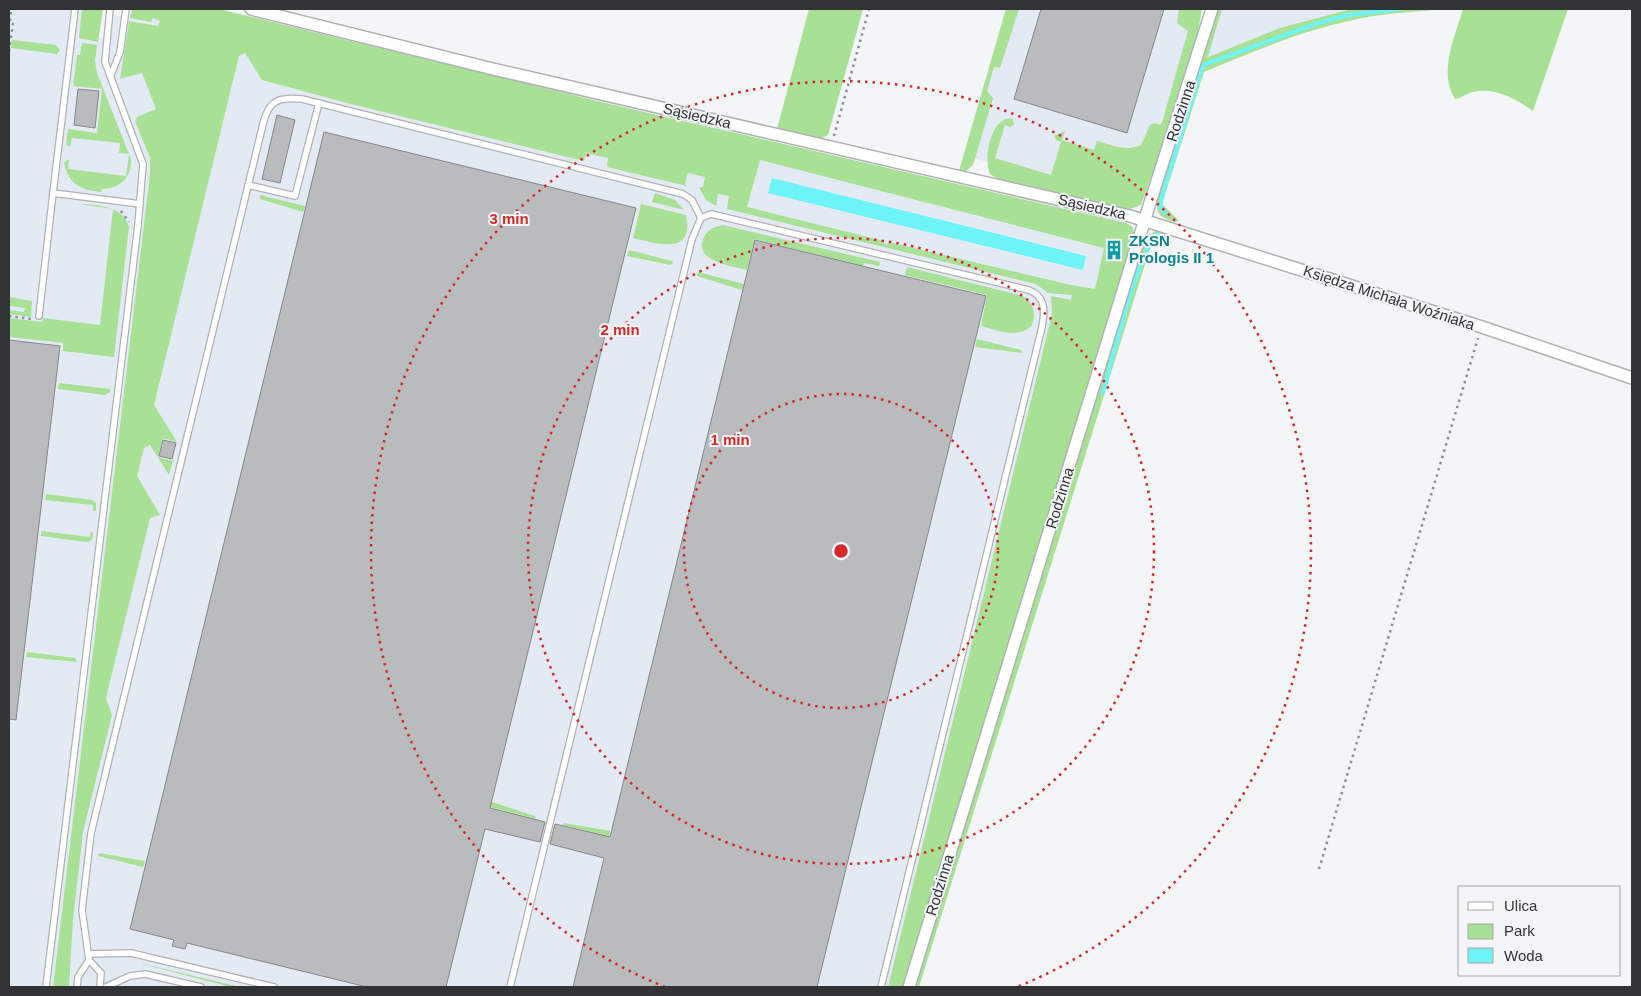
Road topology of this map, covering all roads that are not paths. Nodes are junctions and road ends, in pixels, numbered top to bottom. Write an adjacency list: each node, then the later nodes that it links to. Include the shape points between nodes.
1 (75, 9): 9 (lane)
2 (110, 9): 6 (lane, via 104,58)
3 (126, 9): 6 (lane, via 120,52)
4 (251, 9): 12 (street, Sąsiedzka, via 493,69)
5 (1212, 9): 12 (street, Rodzinna)
6 (111, 75): 10 (lane, via 143,164)
7 (319, 103): 8 (lane, via 281,98 270,105); 8 (lane, via 295,196); 11 (lane, via 683,194 692,200)
8 (248, 185): 15 (lane, via 91,833 82,910)
9 (53, 193): 10 (lane); 13 (lane)
10 (140, 204): 17 (lane)
11 (701, 218): 23 (lane, via 690,248); 24 (lane, via 711,214 728,216 1029,290 1038,294 1044,306 1040,336)
12 (1145, 220): 14 (street, Księdza Michała Woźniaka); 25 (street, Rodzinna)
13 (39, 316)
14 (1632, 378)
15 (89, 957): 18 (lane, via 78,977); 19 (lane, via 100,973); 22 (lane, via 131,954)
16 (191, 986): 20 (lane, via 144,974 130,976); 21 (lane)
17 (46, 987)
18 (77, 987)
19 (100, 987)
20 (106, 987)
21 (201, 987)
22 (274, 987)
23 (510, 987)
24 (881, 987)
25 (909, 987)

